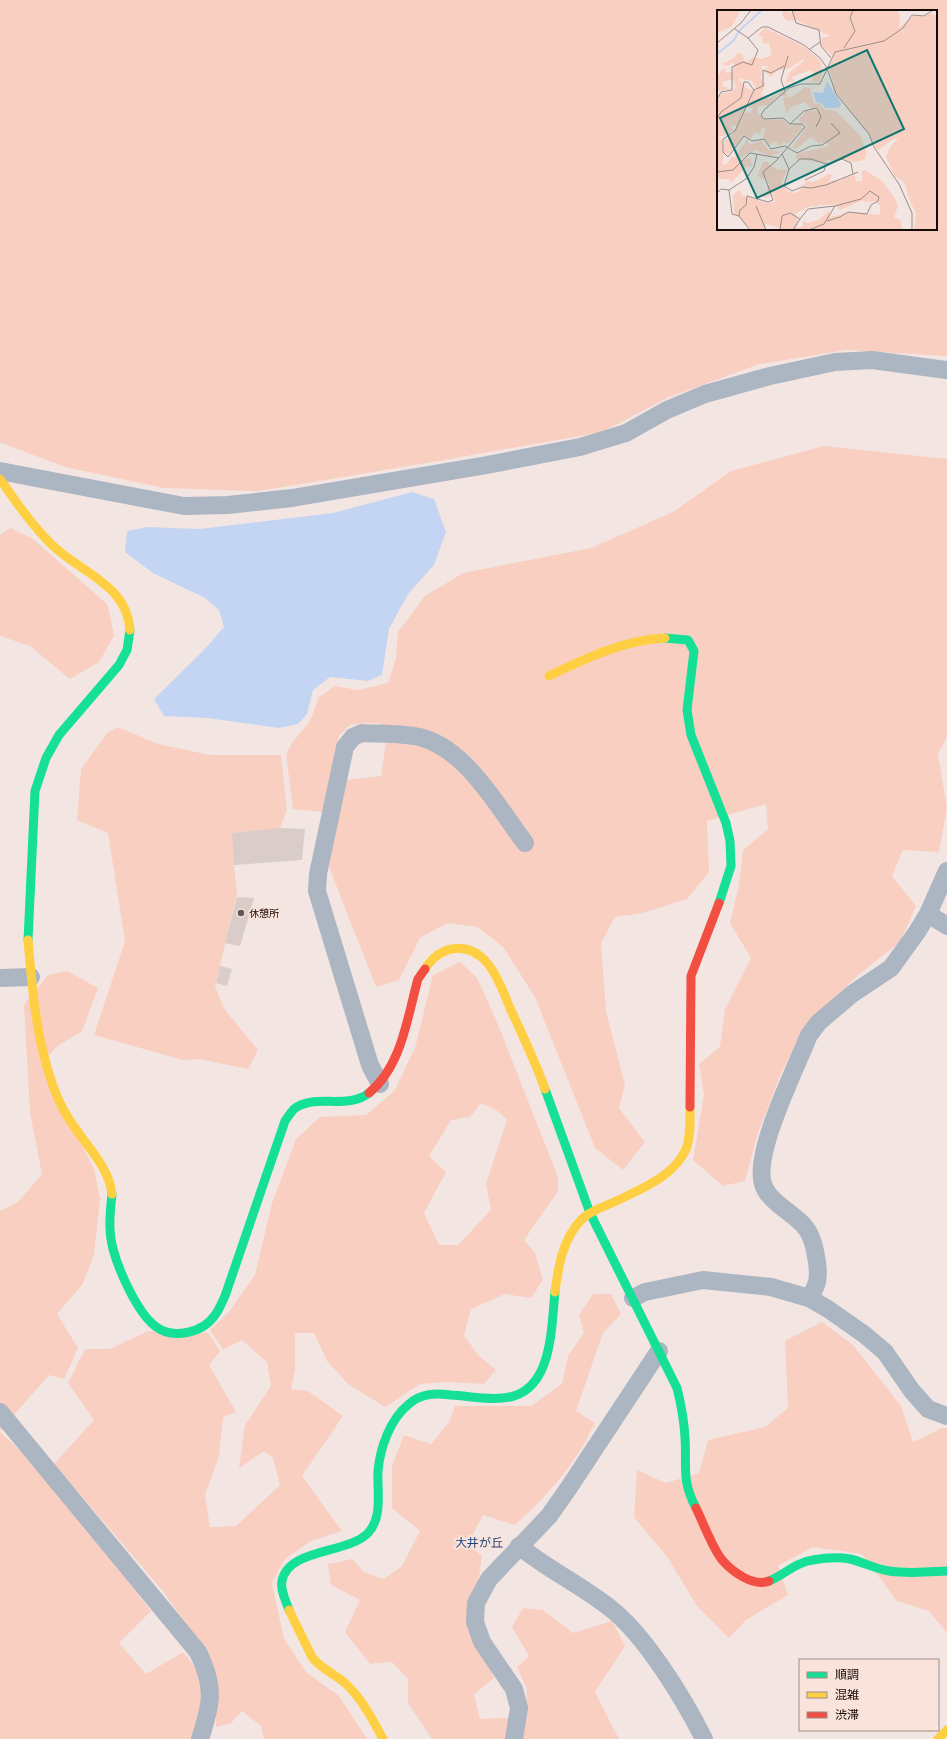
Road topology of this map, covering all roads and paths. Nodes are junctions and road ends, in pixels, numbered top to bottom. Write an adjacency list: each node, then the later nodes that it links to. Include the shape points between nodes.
1 (947, 370): 2 (street, via 872,360 835,362 705,394 667,410 626,433 580,447 300,496 228,505 184,506)
2 (0, 471)
3 (0, 479): 9 (street, via 30,522 52,545 112,588 127,611 130,629 127,650 119,665 59,735 46,758 34,791 27,930)
4 (549, 676): 12 (street, via 587,656 646,639 672,636 688,640 694,651 687,710 691,735 726,823 730,841 731,866 691,976 690,1126 685,1150 671,1170 634,1193)
5 (524, 843): 11 (street, via 466,765 449,750 422,737 362,733 353,737 345,747 318,874 317,891 370,1065)
6 (947, 871): 7 (street)
7 (928, 914): 8 (street); 14 (street, via 891,968 852,994 819,1022 809,1035 766,1141 760,1166 763,1186 776,1203 805,1227 815,1247 819,1279)
8 (947, 926)
9 (32, 977): 10 (street); 11 (street, via 40,1036 52,1083 68,1118 107,1176 112,1193 109,1226 121,1274 146,1317 156,1327 171,1334 187,1333 203,1326 215,1316 225,1296 285,1121 295,1108 310,1102 344,1102 365,1096)
10 (0, 978)
11 (380, 1084): 12 (street, via 395,1061 418,979 428,964 441,952 458,947 472,951 488,964 500,985 539,1072)
12 (590, 1213): 13 (street); 22 (street, via 580,1220 569,1235 560,1259 547,1354 543,1370 531,1386 517,1395 495,1399 434,1394 417,1398 406,1406 396,1419 384,1445 379,1464 379,1502 376,1519 368,1533 356,1543 300,1559 287,1571 282,1582 284,1599 290,1614 315,1662 348,1685)
13 (633, 1298): 14 (street, via 645,1292 703,1280 771,1287); 15 (street)
14 (809, 1298): 17 (street, via 865,1335 885,1352 928,1409)
15 (659, 1351): 18 (street, via 549,1516); 19 (street, via 677,1388 682,1409 685,1479 690,1497 722,1560 735,1572 751,1580 766,1582 781,1576 794,1566 830,1558 849,1559 887,1571 912,1573)
16 (0, 1412): 21 (street, via 198,1652 207,1672 210,1697)
17 (947, 1416)
18 (519, 1546): 23 (street, via 483,1588 476,1603 476,1622 482,1642 514,1689 519,1708); 24 (street, via 610,1607 629,1624 679,1695)
19 (947, 1570)
20 (947, 1730): 25 (street)
21 (200, 1739)
22 (383, 1739)
23 (514, 1739)
24 (704, 1739)
25 (938, 1739)

